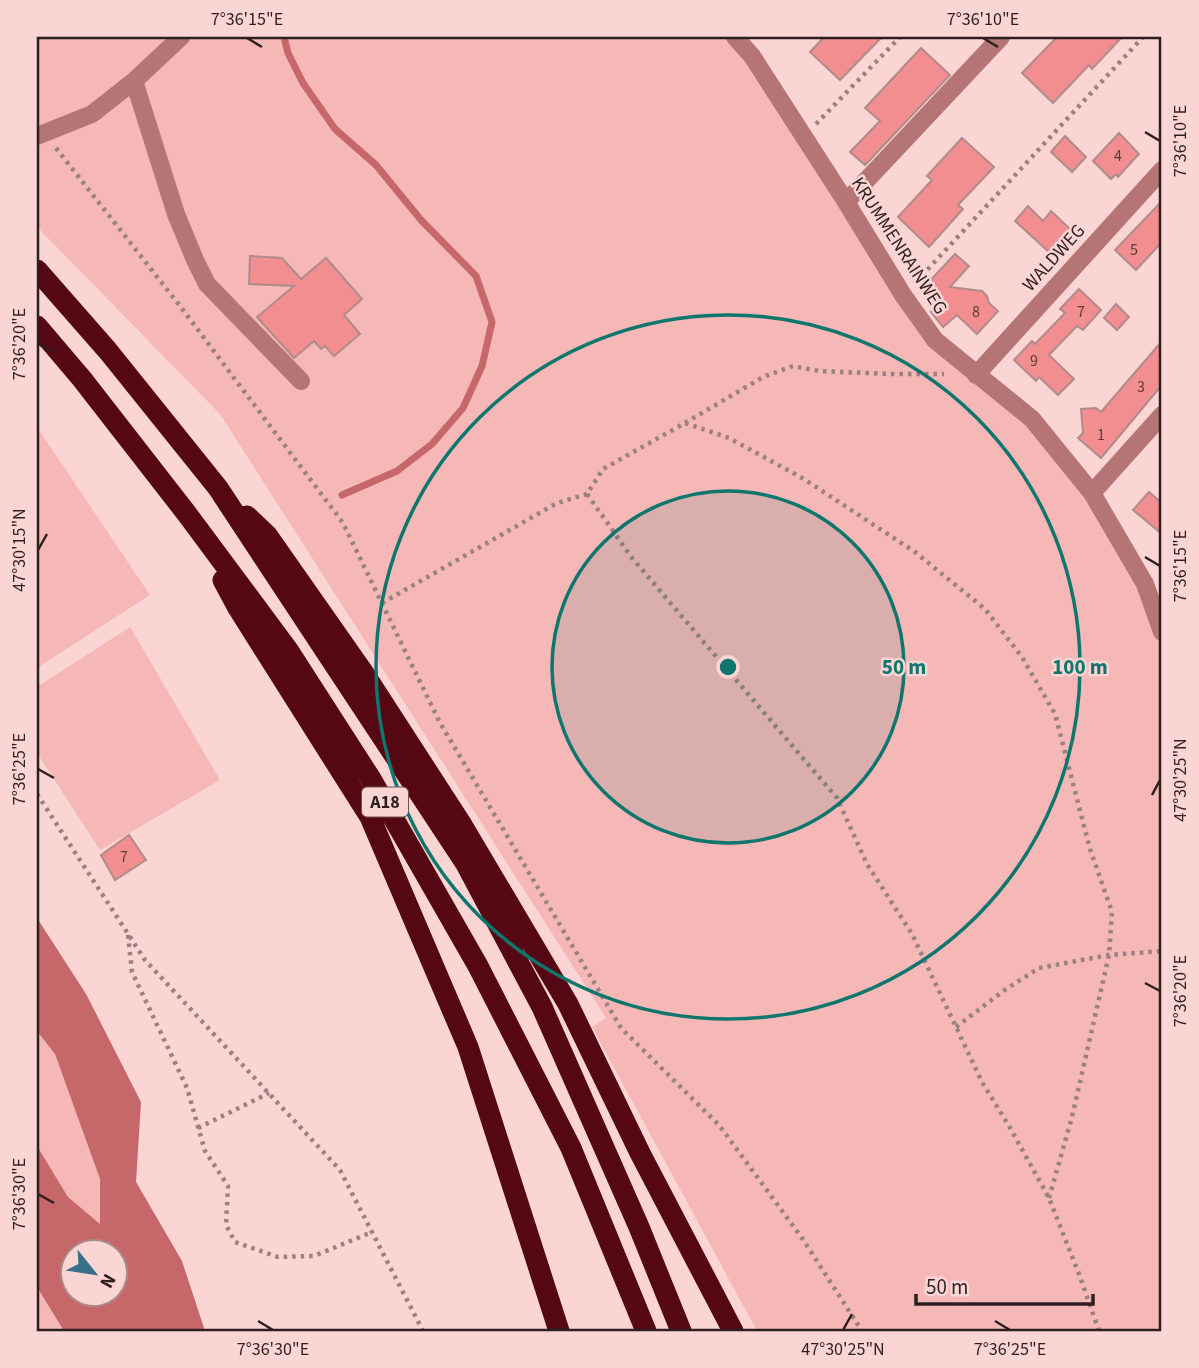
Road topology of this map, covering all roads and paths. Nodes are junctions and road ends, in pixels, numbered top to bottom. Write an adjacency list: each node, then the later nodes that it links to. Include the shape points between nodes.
1 (181, 37): 6 (street)
2 (735, 37): 8 (street, KRUMMENRAINWEG)
3 (900, 37): 8 (path)
4 (1001, 37): 10 (street)
5 (1143, 37): 12 (path)
6 (134, 81): 7 (street, via 92,114); 15 (street, via 176,214 207,284)
7 (39, 132): 22 (path, via 180,306 343,523)
8 (804, 137): 10 (street, KRUMMENRAINWEG)
9 (1162, 170): 14 (street, WALDWEG)
10 (846, 202): 12 (street, KRUMMENRAINWEG)
11 (37, 270): 18 (highway, A18)
12 (903, 295): 14 (street, KRUMMENRAINWEG, via 935,340)
13 (37, 326): 21 (highway, A18)
14 (976, 374): 17 (path, via 819,371 793,366 764,376); 19 (street, KRUMMENRAINWEG, via 1032,419)
15 (301, 381)
16 (1162, 415): 19 (street)
17 (685, 423): 20 (path, via 603,469); 27 (path, via 729,438 804,479 915,552 985,609 1022,657 1055,714 1090,849 1112,912)
18 (218, 488): 36 (highway, A18, via 466,864 542,1007); 37 (highway, via 267,535 363,672 461,825 568,1004)
19 (1091, 493): 23 (street, KRUMMENRAINWEG, via 1145,584)
20 (587, 494): 22 (path, via 557,503); 28 (path, via 632,558 837,798 867,863 912,934)
21 (187, 514): 34 (highway, via 238,608 370,817 468,1047); 35 (highway, A18, via 288,650 371,779 478,966 571,1148)
22 (382, 603): 38 (path, via 439,721 621,1028 719,1125 802,1238)
23 (1162, 632)
24 (37, 793): 25 (path)
25 (128, 934): 29 (path, via 145,960); 30 (path, via 132,972 187,1088)
26 (1162, 951): 27 (path)
27 (1109, 956): 28 (path, via 1039,968); 31 (path)
28 (956, 1027): 31 (path)
29 (269, 1093): 30 (path); 32 (path, via 341,1170)
30 (198, 1128): 32 (path, via 205,1151 228,1186 226,1225 234,1242 278,1257 314,1256)
31 (1049, 1198): 39 (path)
32 (372, 1232): 33 (path)
33 (423, 1331)
34 (559, 1331)
35 (646, 1331)
36 (681, 1331)
37 (733, 1331)
38 (862, 1331)
39 (1099, 1331)

